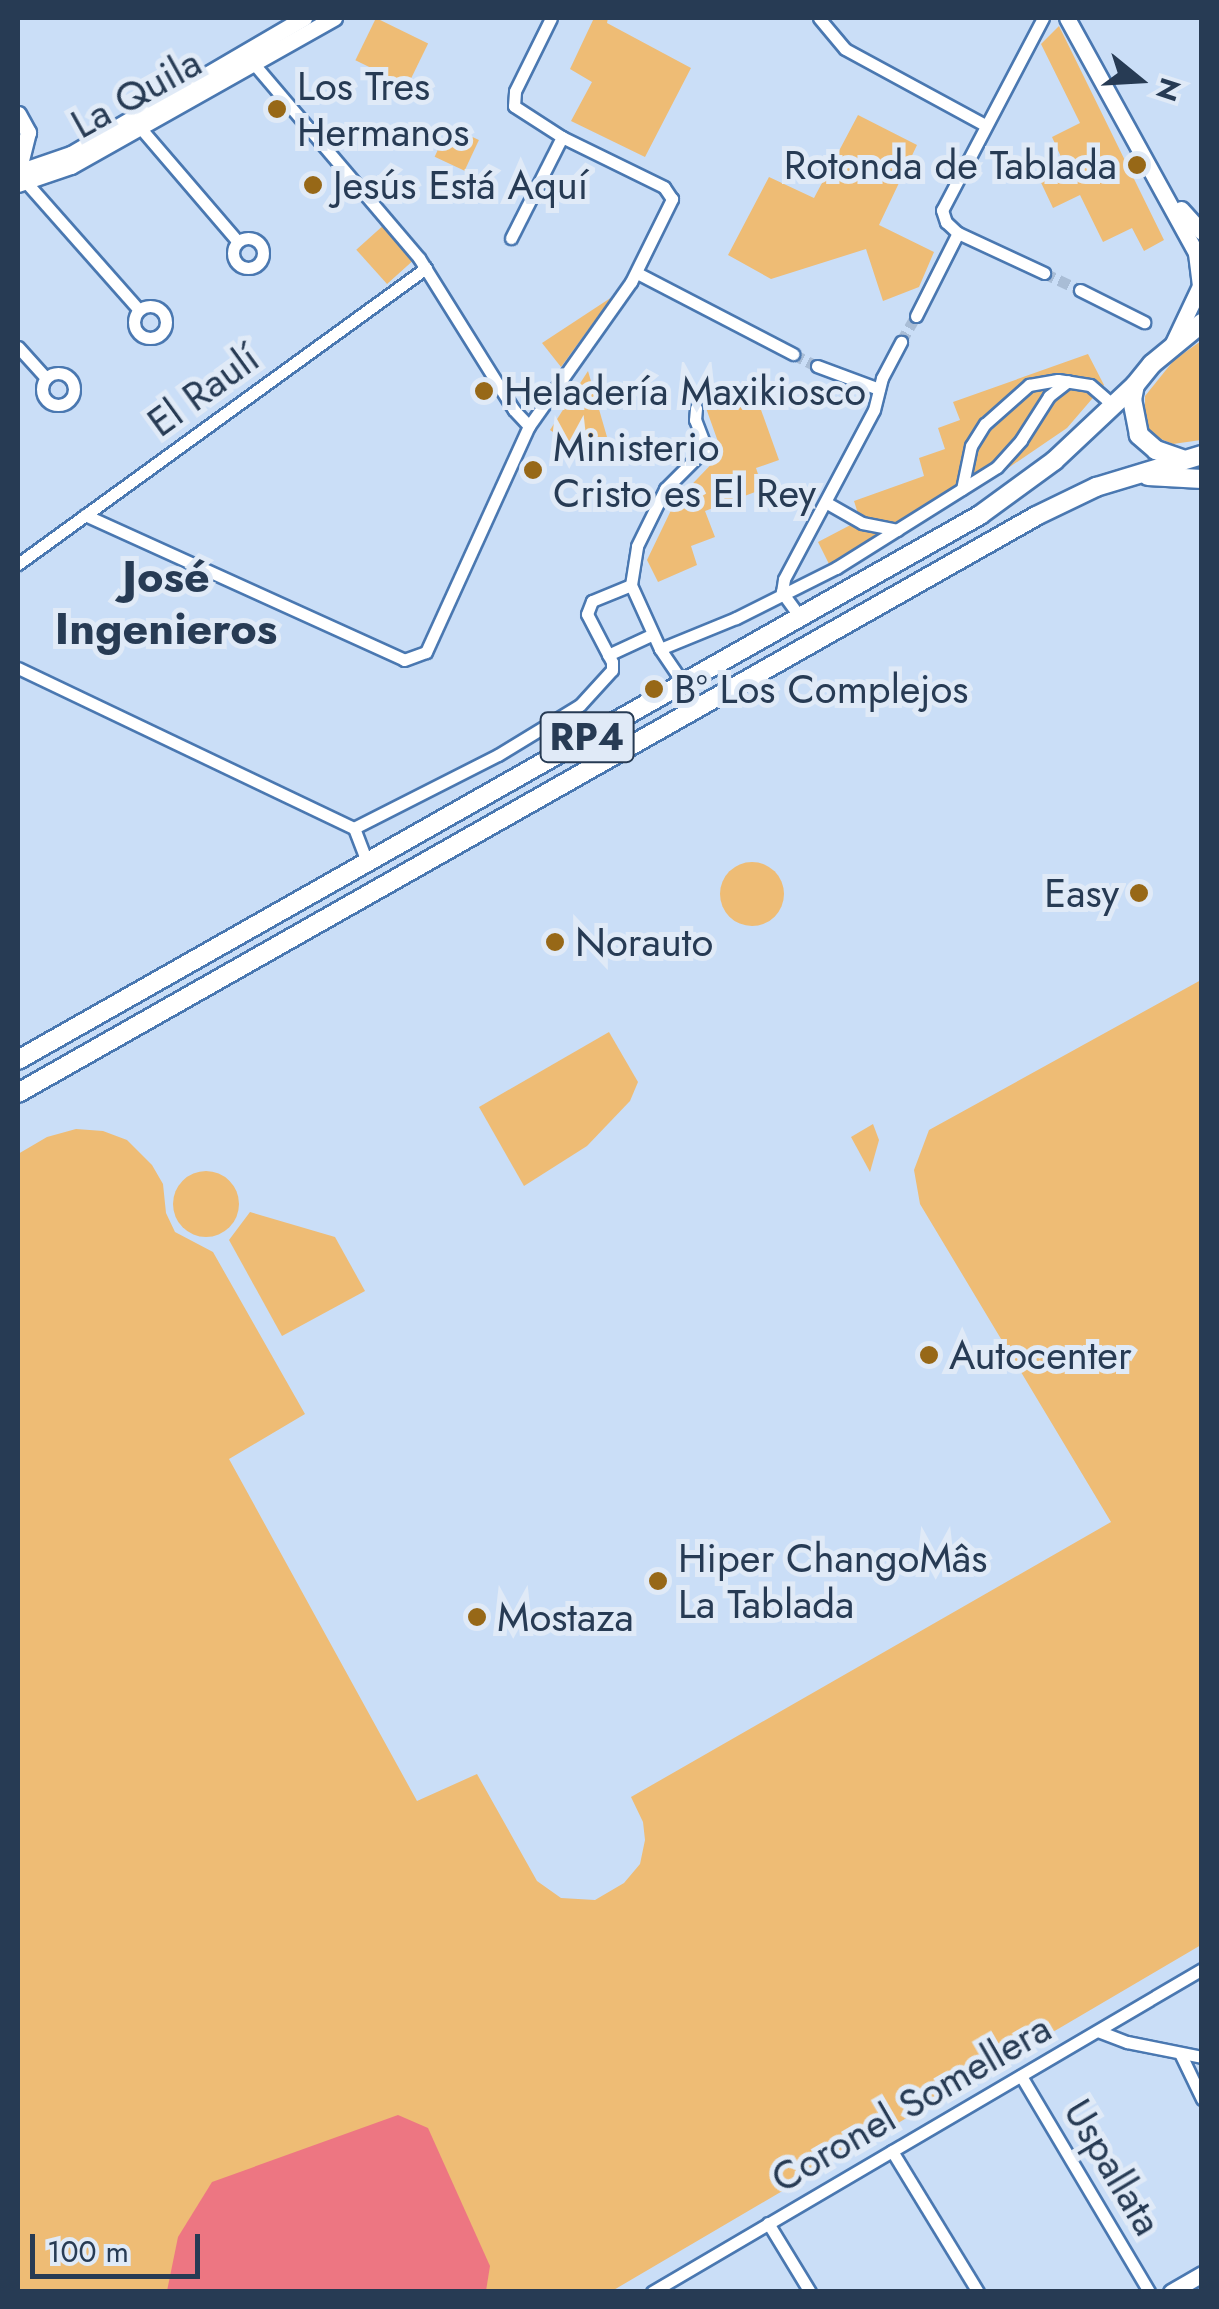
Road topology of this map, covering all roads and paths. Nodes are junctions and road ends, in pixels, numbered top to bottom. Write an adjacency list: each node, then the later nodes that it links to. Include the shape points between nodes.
1 (304, 18): 7 (main road, La Quila)
2 (334, 18): 7 (main road, La Quila)
3 (552, 18): 11 (street, via 514,99 518,112)
4 (819, 18): 10 (street, via 845,48)
5 (1043, 18): 10 (street)
6 (1068, 18): 13 (main road)
7 (248, 58): 9 (main road, La Quila); 18 (street)
8 (18, 114): 12 (main road, via 28,132)
9 (136, 123): 12 (main road, La Quila, via 62,171); 17 (street)
10 (985, 125): 15 (street, via 943,204 946,222)
11 (562, 138): 16 (street); 19 (street, via 670,192 670,206)
12 (20, 177): 22 (street)
13 (1159, 181): 14 (main road); 27 (main road, via 1196,253 1200,275 1194,305)
14 (1202, 232)
15 (958, 233): 20 (street); 23 (street)
16 (511, 238)
17 (238, 242)
18 (426, 268): 37 (street); 42 (street, El Raulí)
19 (636, 273): 29 (street); 37 (street)
20 (1044, 273)
21 (1080, 290): 24 (street)
22 (139, 310)
23 (916, 316)
24 (1144, 322)
25 (1202, 324): 27 (main road, RP4)
26 (901, 342): 34 (street)
27 (1173, 343): 33 (main road, RP4)
28 (18, 348): 31 (street)
29 (794, 354)
30 (817, 366): 34 (street)
31 (46, 378)
32 (1068, 380): 35 (street, via 1090,384); 40 (street, via 1048,396 1000,464); 40 (street, via 1029,385 998,408 972,446)
33 (1136, 385): 35 (main road, RP4); 38 (main road, via 1131,412 1139,435)
34 (879, 389): 41 (street)
35 (1113, 405): 47 (main road, RP4, via 1012,494)
36 (696, 408): 45 (street, via 706,448 664,489 636,546)
37 (529, 426): 42 (street, via 426,652 408,661)
38 (1188, 461): 39 (main road); 56 (main road, RP4, via 1068,500 994,539)
39 (1202, 479)
40 (962, 489): 43 (street)
41 (826, 503): 43 (street, via 862,523); 46 (street)
42 (85, 515): 44 (street, El Raulí)
43 (897, 530): 46 (street)
44 (18, 564)
45 (631, 585): 48 (street); 50 (street, via 588,606)
46 (782, 592): 47 (street); 49 (street)
47 (800, 616): 52 (main road, RP4)
48 (651, 636): 49 (street); 50 (street)
49 (660, 649): 52 (street)
50 (608, 655): 53 (street, via 608,678 569,713)
51 (18, 668): 53 (street)
52 (682, 683): 54 (main road, RP4)
53 (354, 828): 54 (street)
54 (367, 862): 55 (main road, RP4)
55 (18, 1060)
56 (18, 1092)
57 (1202, 1969): 58 (street, Coronel Somellera)
58 (1098, 2031): 59 (street); 61 (street, Coronel Somellera)
59 (1180, 2053): 60 (street); 62 (street)
60 (1202, 2058)
61 (1021, 2076): 63 (street, Coronel Somellera); 69 (street, Uspallata)
62 (1202, 2100)
63 (892, 2150): 64 (street, Coronel Somellera); 68 (street)
64 (768, 2224): 66 (street, Coronel Somellera); 67 (street)
65 (1202, 2274): 70 (main road)
66 (660, 2290)
67 (810, 2292)
68 (978, 2292)
69 (1149, 2292)
70 (1172, 2292)

